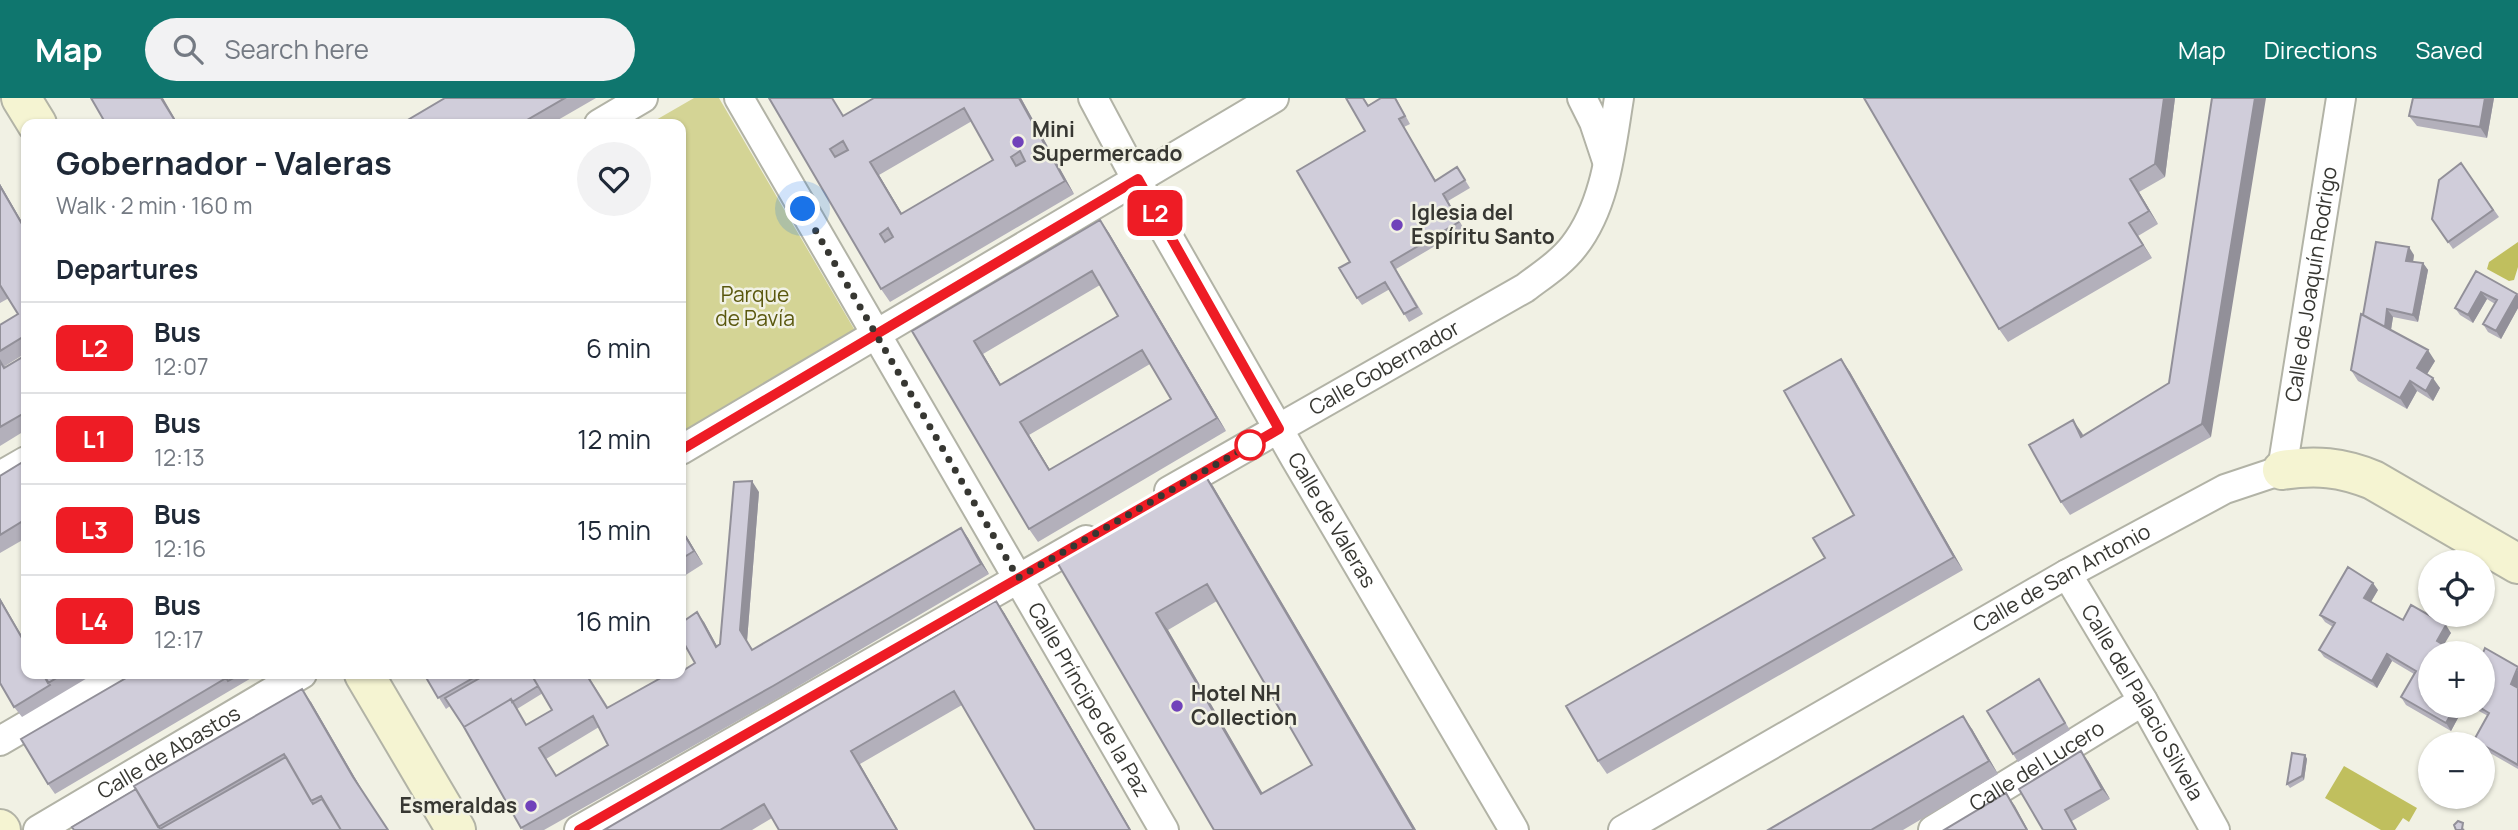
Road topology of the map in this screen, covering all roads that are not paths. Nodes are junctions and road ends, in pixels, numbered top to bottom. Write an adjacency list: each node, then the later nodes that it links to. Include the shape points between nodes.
1 (21, 98): 9 (street)
2 (643, 98): 10 (street)
3 (739, 98): 13 (street, Calle Príncipe de la Paz)
4 (1093, 98): 12 (street, Calle de Valeras)
5 (1275, 98): 12 (street)
6 (1582, 98): 11 (street)
7 (1619, 98): 11 (street, Calle Gobernador)
8 (2342, 98): 17 (street, Calle de Joaquín Rodrigo)
9 (34, 119)
10 (607, 119)
11 (1608, 163): 14 (street, Calle Gobernador, via 1588,222 1554,267)
12 (1138, 179): 13 (street); 14 (street, Calle de Valeras)
13 (875, 335): 15 (street); 23 (street, Calle Príncipe de la Paz)
14 (1279, 429): 19 (street, Calle Gobernador); 33 (street, Calle de Valeras)
15 (686, 447)
16 (21, 464): 18 (street)
17 (2282, 470): 21 (street, Calle de San Antonio, via 2313,466 2356,473); 22 (street, Calle de San Antonio, via 2225,489)
18 (0, 476)
19 (1150, 502)
20 (1103, 530): 23 (street)
21 (2518, 564)
22 (2067, 574): 27 (street, Calle del Palacio Silvela); 34 (street, Calle de San Antonio)
23 (1018, 578): 31 (street); 32 (street, Calle Príncipe de la Paz)
24 (106, 679): 28 (street)
25 (294, 679): 29 (street, Calle de Abastos)
26 (366, 679): 30 (street)
27 (2143, 701): 35 (street, Calle del Lucero); 36 (street, Calle del Palacio Silvela)
28 (0, 741)
29 (38, 830)
30 (456, 830)
31 (579, 830)
32 (1164, 830)
33 (1514, 830)
34 (1623, 830)
35 (1933, 830)
36 (2215, 830)

